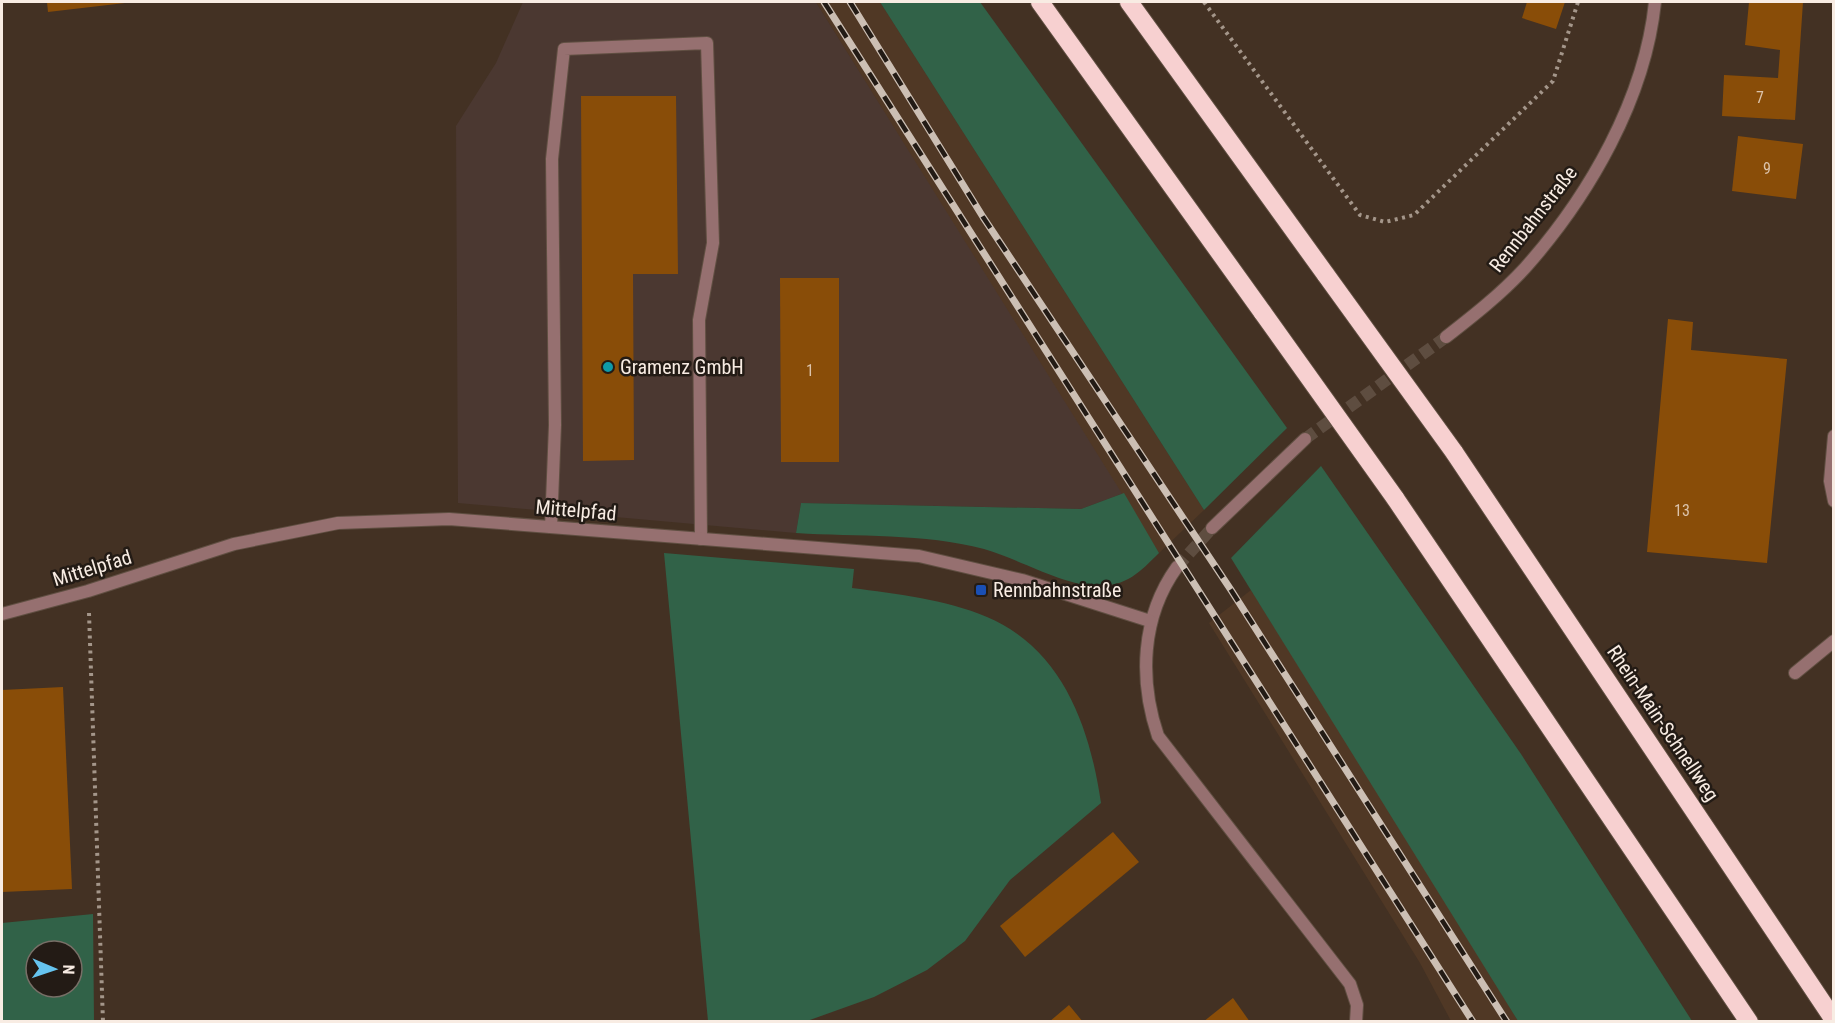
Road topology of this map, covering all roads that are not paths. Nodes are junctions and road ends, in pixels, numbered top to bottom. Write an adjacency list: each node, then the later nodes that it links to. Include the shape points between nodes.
1 (1040, 2): 18 (highway, bridge, via 1395,498)
2 (1129, 2): 16 (highway, Rhein-Main-Schnellweg, bridge, via 1454,452)
3 (1655, 2): 4 (street, Rennbahnstraße, via 1630,98 1584,190 1525,268)
4 (1446, 338)
5 (1833, 436): 7 (street)
6 (1305, 439): 9 (street)
7 (1833, 501)
8 (550, 527): 10 (street, Mittelpfad); 10 (street, via 555,425 552,159 564,49 707,44 713,243 699,320); 12 (street, Mittelpfad, via 449,519 338,523 234,544)
9 (1212, 528)
10 (700, 539): 13 (street, Mittelpfad, via 919,556 1022,580)
11 (1177, 567): 13 (street, via 1157,598)
12 (2, 614)
13 (1150, 621): 17 (street, via 1146,689 1158,736 1350,984 1357,1005)
14 (1833, 640): 15 (street)
15 (1795, 673)
16 (1833, 1020)
17 (1356, 1022)
18 (1749, 1022)

